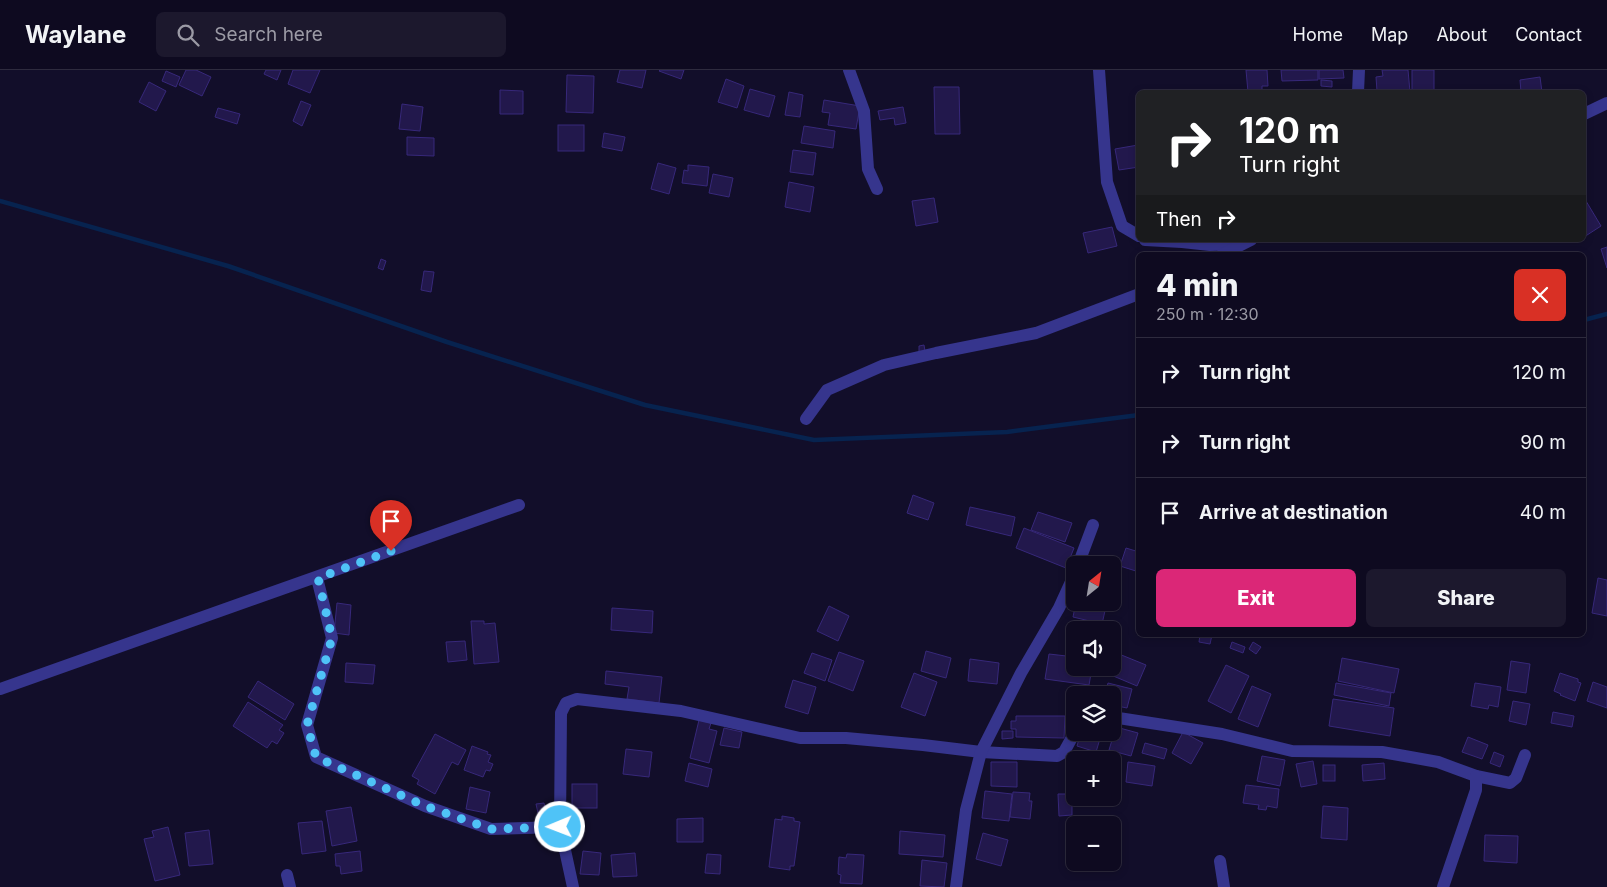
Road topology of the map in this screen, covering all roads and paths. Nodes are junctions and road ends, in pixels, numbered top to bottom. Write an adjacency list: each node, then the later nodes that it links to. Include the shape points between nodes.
1 (848, 70): 7 (street, via 864,111 868,169)
2 (1100, 70): 8 (street, via 1107,182 1122,226)
3 (1359, 70): 4 (street)
4 (1358, 90)
5 (1607, 103): 6 (street)
6 (1586, 113)
7 (877, 189)
8 (1136, 234)
9 (1182, 242): 10 (street, via 1210,245)
10 (1246, 242): 11 (street)
11 (1227, 252)
12 (1136, 295): 13 (street, via 1036,333 884,365 827,390)
13 (806, 419)
14 (519, 505): 17 (street)
15 (1093, 525): 16 (street)
16 (1081, 556)
17 (318, 578): 19 (street); 25 (street, via 332,638 307,725 316,757 425,806 491,829)
18 (1066, 593): 22 (street)
19 (0, 690)
20 (1121, 719): 24 (street, via 1222,734 1292,751 1382,752 1438,762)
21 (1070, 741): 22 (street, via 1064,752 1057,756)
22 (980, 752): 25 (street, via 846,738 800,738 681,711 577,699 566,702 561,713); 28 (street, via 966,810)
23 (1525, 755): 24 (street, via 1516,778 1510,783)
24 (1476, 776): 30 (street, via 1476,790)
25 (560, 827): 27 (street)
26 (1220, 861): 29 (street)
27 (573, 887)
28 (956, 887)
29 (1224, 887)
30 (1443, 887)

